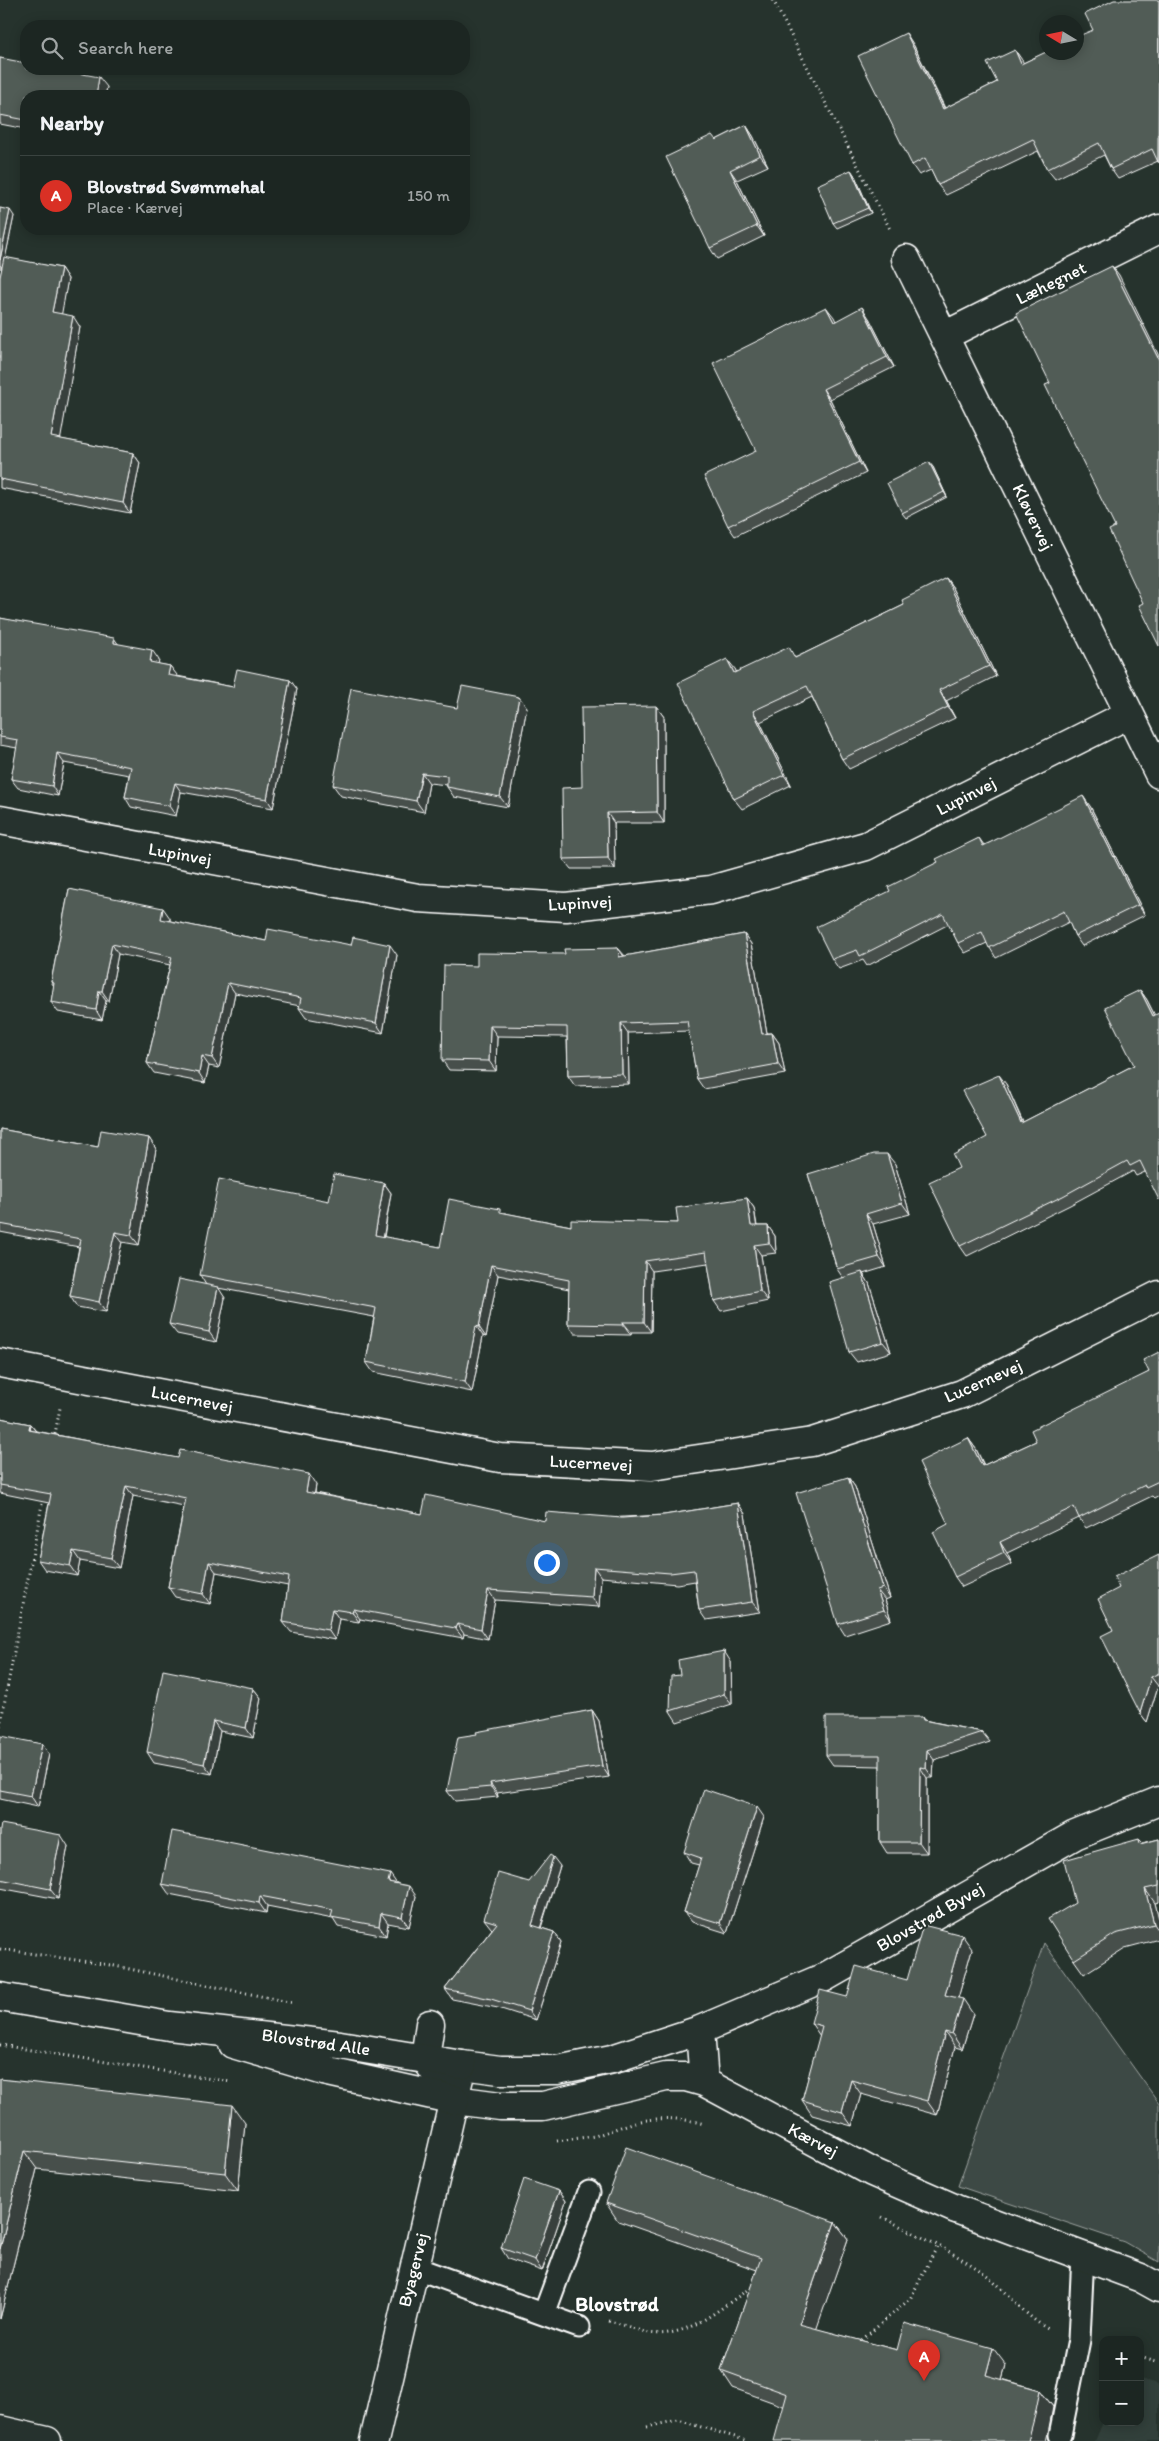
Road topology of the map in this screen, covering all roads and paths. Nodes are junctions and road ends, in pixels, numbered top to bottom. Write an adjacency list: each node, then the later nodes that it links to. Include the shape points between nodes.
1 (773, 0): 3 (path)
2 (1159, 229): 4 (street, Læhegnet)
3 (906, 259): 4 (street, Kløvervej)
4 (944, 336): 5 (street, Kløvervej)
5 (1129, 714): 6 (street, Kløvervej); 7 (street, Lupinvej, via 866,846 710,890 566,907 418,898)
6 (1159, 774)
7 (0, 820)
8 (1159, 1295): 10 (street, Lucernevej, via 962,1394 812,1442 652,1466 500,1458)
9 (0, 1363): 10 (street, Lucernevej)
10 (66, 1376): 11 (path)
11 (53, 1444)
12 (44, 1493): 13 (path)
13 (0, 1726)
14 (1159, 1801): 20 (street, Blovstrød Byvej, via 1075,1835 825,1976)
15 (0, 1949): 17 (path, via 110,1965)
16 (0, 1997): 19 (street, Blovstrød Alle)
17 (302, 2004)
18 (430, 2024): 22 (street)
19 (169, 2026): 22 (street, Blovstrød Alle, via 276,2036); 26 (street, Blovstrød Alle, via 324,2071)
20 (700, 2030): 23 (street, Blovstrød Byvej, via 612,2059 557,2070 500,2070); 24 (street)
21 (0, 2045): 25 (path)
22 (425, 2058): 23 (street, Blovstrød Alle); 26 (street)
23 (462, 2065): 26 (street, Byagervej)
24 (704, 2082): 26 (street, Kærvej, via 686,2077 666,2077 543,2106 500,2106); 32 (street, Kærvej, via 872,2172 956,2209)
25 (241, 2084)
26 (455, 2100): 33 (street, Byagervej)
27 (712, 2126): 28 (path, via 690,2120 661,2118 635,2122 595,2136)
28 (548, 2142)
29 (589, 2192): 36 (lane)
30 (877, 2214): 31 (path)
31 (937, 2246): 38 (path, via 981,2271 1031,2319 1055,2333); 39 (path, via 910,2299)
32 (1083, 2254): 34 (street, Kærvej); 38 (lane)
33 (413, 2266): 36 (lane); 46 (street, Byagervej)
34 (1159, 2288)
35 (749, 2289): 37 (path, via 694,2326 672,2332 650,2333 598,2318)
36 (544, 2314): 37 (lane)
37 (579, 2327)
38 (1079, 2340): 44 (lane)
39 (854, 2347)
40 (1144, 2358): 41 (path)
41 (1159, 2363)
42 (647, 2427): 47 (path, via 678,2420)
43 (0, 2430): 45 (street)
44 (1060, 2435)
45 (46, 2441)
46 (374, 2441)
47 (748, 2441)

